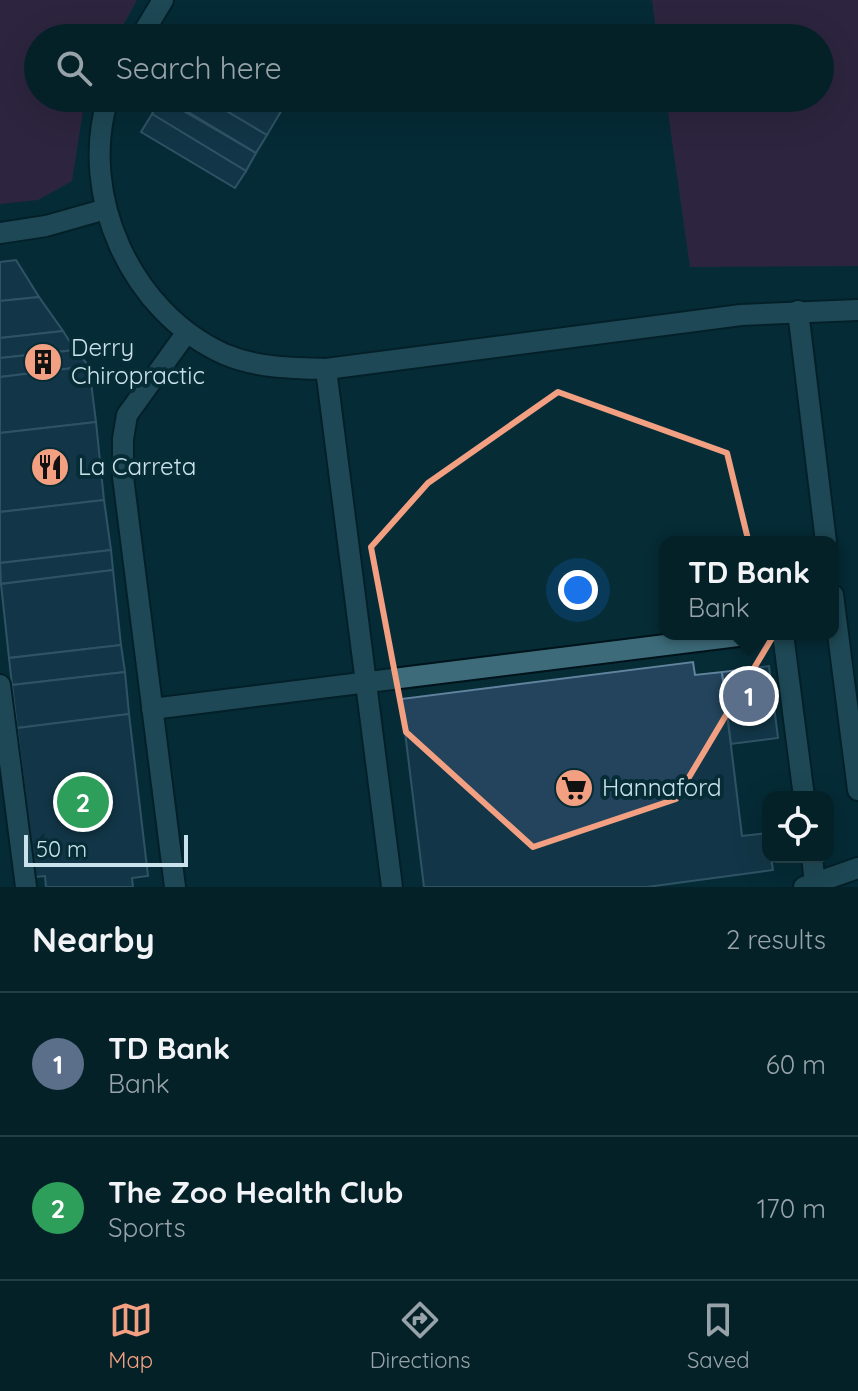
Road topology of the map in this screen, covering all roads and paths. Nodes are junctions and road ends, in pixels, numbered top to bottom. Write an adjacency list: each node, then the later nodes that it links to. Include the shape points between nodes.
1 (163, 0): 2 (lane)
2 (148, 24)
3 (105, 112): 4 (lane, via 99,135)
4 (106, 209): 5 (lane); 8 (lane, via 111,229 142,284)
5 (0, 233)
6 (858, 310): 7 (lane)
7 (798, 311): 9 (lane); 10 (lane)
8 (187, 332): 9 (lane, via 251,363); 16 (lane, via 127,415 123,439 123,477)
9 (326, 369): 14 (lane)
10 (825, 536)
11 (706, 640): 14 (lane)
12 (784, 640): 18 (lane)
13 (837, 640): 17 (lane)
14 (366, 682): 16 (lane); 24 (lane)
15 (0, 685): 22 (lane)
16 (152, 709): 23 (lane)
17 (858, 790)
18 (803, 791)
19 (812, 863): 21 (lane)
20 (858, 868): 21 (lane)
21 (810, 885)
22 (26, 887)
23 (175, 887)
24 (392, 887)

